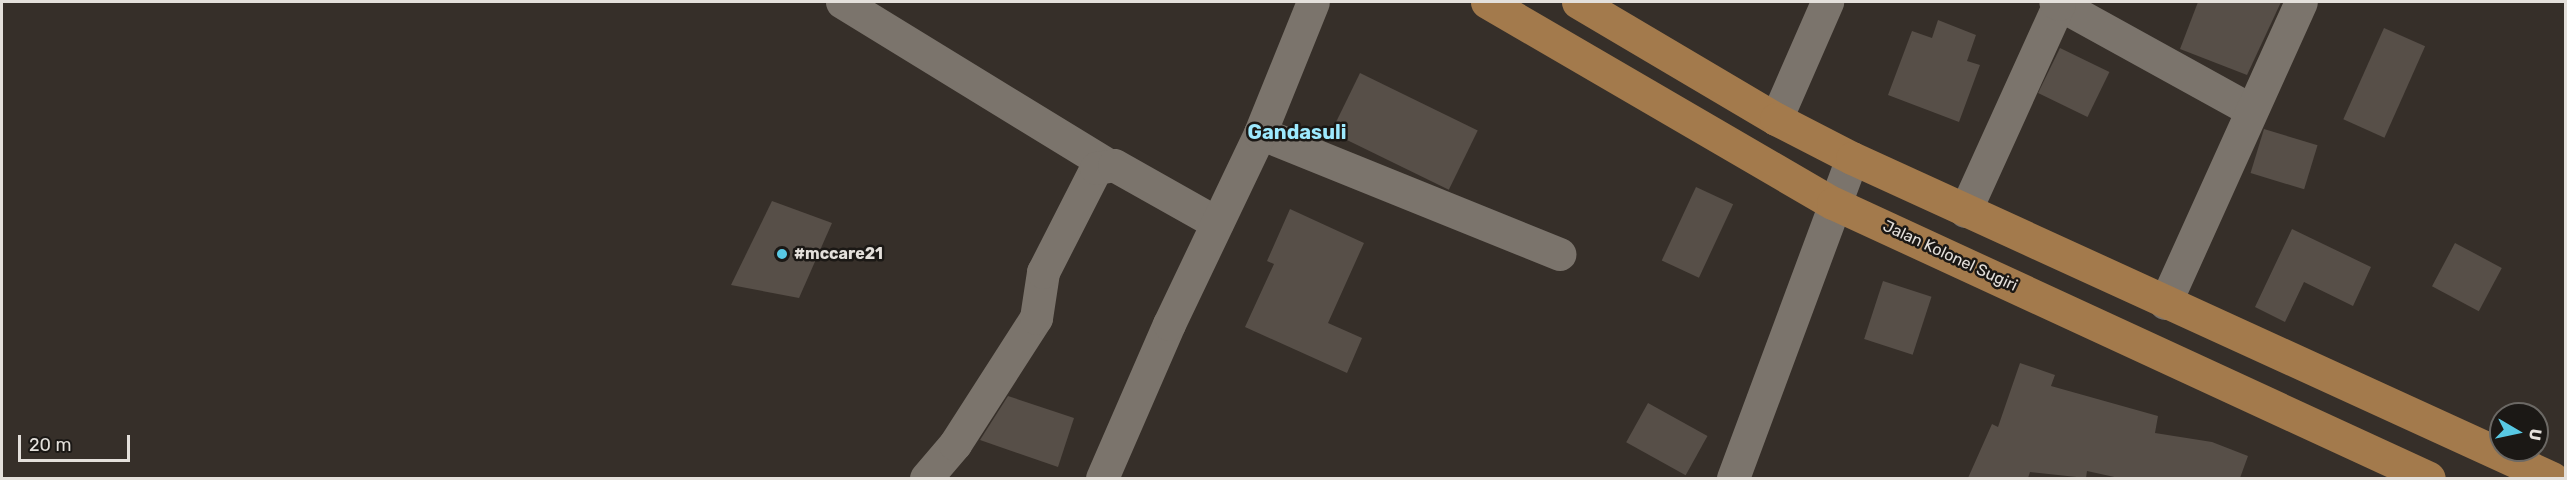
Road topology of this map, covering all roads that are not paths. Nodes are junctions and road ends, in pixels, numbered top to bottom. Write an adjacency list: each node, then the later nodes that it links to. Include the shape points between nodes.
1 (842, 2): 12 (street)
2 (1313, 2): 10 (street)
3 (1487, 2): 13 (main road, Jalan Kolonel Sugiri)
4 (1578, 2): 9 (main road)
5 (1827, 2): 9 (street)
6 (2301, 2): 8 (street)
7 (2057, 3): 8 (street); 14 (street)
8 (2251, 110): 17 (street)
9 (1776, 119): 11 (main road)
10 (1260, 132): 15 (street); 16 (street)
11 (1852, 158): 13 (street); 14 (main road)
12 (1105, 163): 15 (street); 18 (street, via 1096,168 1043,272 1036,318 955,444)
13 (1833, 202): 20 (street); 21 (main road, Jalan Kolonel Sugiri)
14 (1965, 211): 17 (main road)
15 (1218, 223): 19 (street)
16 (1559, 254)
17 (2164, 303): 22 (main road)
18 (926, 478)
19 (1102, 478)
20 (1733, 478)
21 (2429, 478)
22 (2552, 478)

